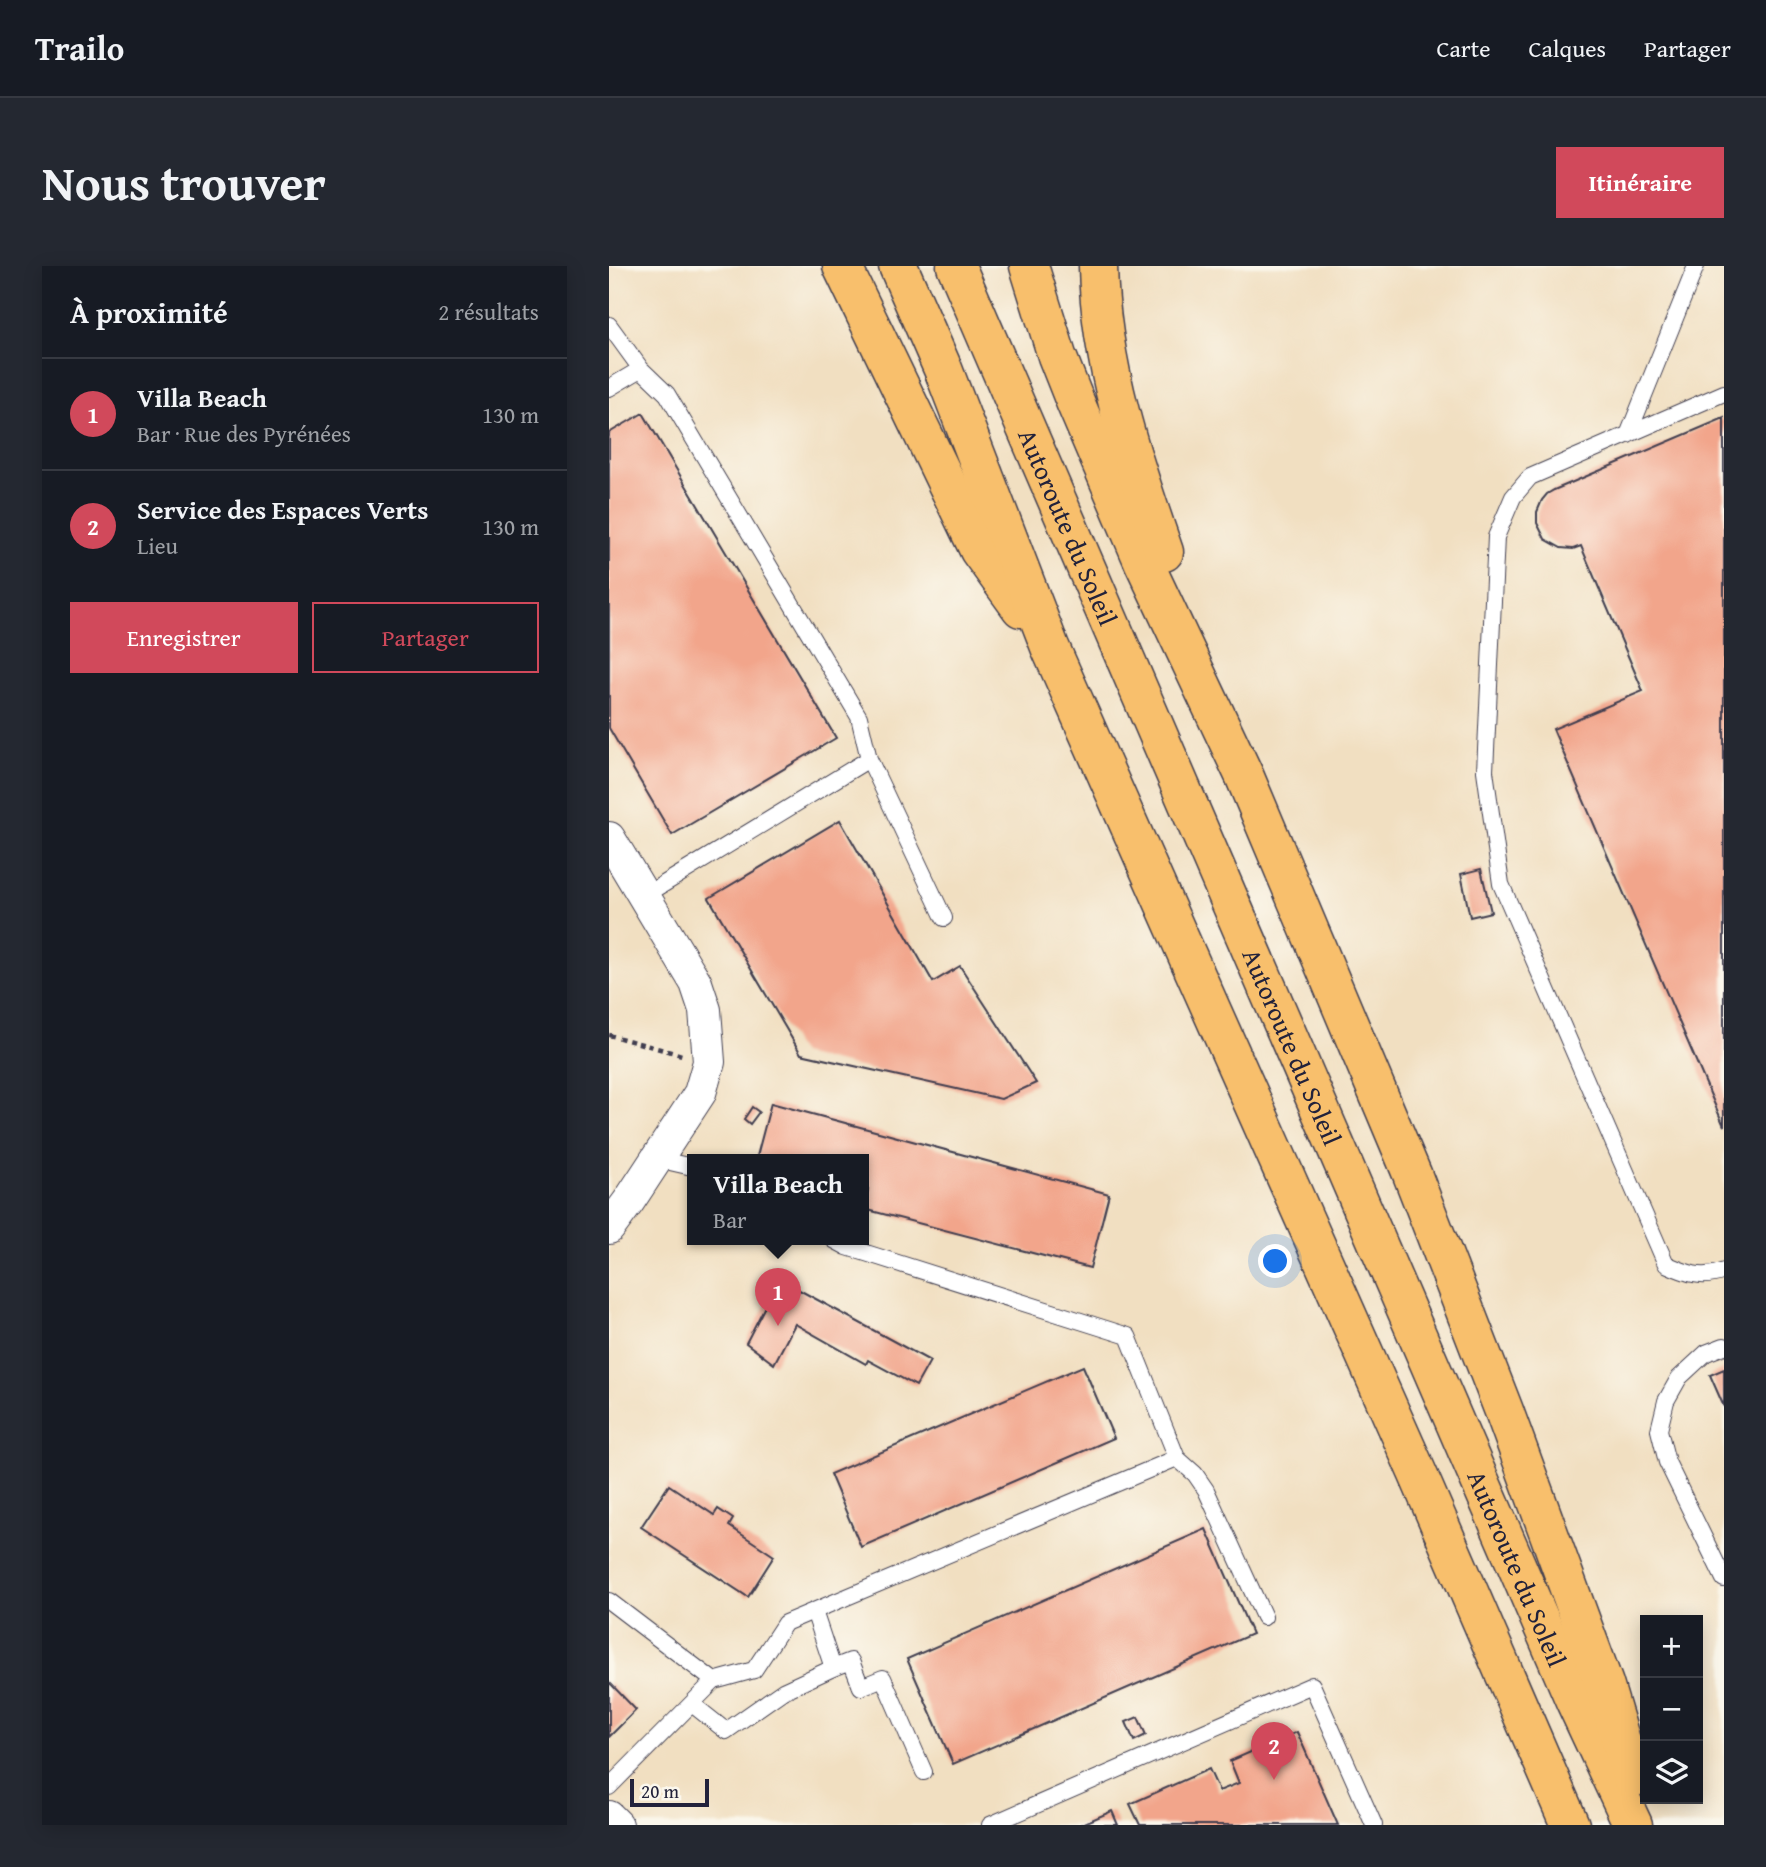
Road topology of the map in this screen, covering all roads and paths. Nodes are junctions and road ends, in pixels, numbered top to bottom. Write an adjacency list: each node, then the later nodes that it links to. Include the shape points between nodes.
1 (842, 266): 12 (highway, via 979,550)
2 (898, 266): 12 (highway, Autoroute du Soleil, via 943,369)
3 (956, 266): 41 (highway, Autoroute du Soleil, via 1558,1663)
4 (1029, 266): 14 (highway, via 1076,404 1144,564)
5 (1098, 266): 14 (highway, via 1106,346 1126,433)
6 (1696, 266): 11 (lane)
7 (609, 325): 8 (lane)
8 (641, 369): 9 (lane); 13 (lane, via 667,394 859,717)
9 (609, 388)
10 (1724, 393): 11 (lane)
11 (1628, 435): 24 (lane, via 1530,477 1513,497 1496,537 1485,771 1501,884 1666,1264 1690,1275)
12 (1050, 647): 40 (highway, Autoroute du Soleil)
13 (869, 759): 16 (lane); 17 (lane)
14 (1244, 775): 42 (highway, via 1412,1174 1499,1399 1604,1684)
15 (609, 838): 16 (street)
16 (644, 896): 19 (street, via 697,983 705,1010)
17 (944, 918)
18 (609, 1035): 19 (path)
19 (709, 1062): 20 (street, via 700,1093)
20 (657, 1159): 21 (lane); 22 (street)
21 (687, 1166)
22 (609, 1228)
23 (843, 1245): 26 (lane, via 1128,1336)
24 (1724, 1271)
25 (1724, 1346): 27 (lane, via 1706,1353 1679,1378 1666,1401 1659,1430 1667,1462)
26 (1177, 1458): 29 (lane); 30 (lane, via 1206,1490)
27 (1724, 1579)
28 (609, 1601): 32 (lane)
29 (814, 1611): 31 (lane); 32 (lane, via 785,1623 754,1670)
30 (1264, 1617)
31 (833, 1668): 33 (lane, via 783,1690 726,1731); 34 (lane, via 851,1661 862,1687 883,1678)
32 (714, 1681): 33 (lane)
33 (692, 1704): 35 (lane)
34 (923, 1772)
35 (609, 1787)
36 (609, 1816): 37 (street)
37 (617, 1825)
38 (990, 1825): 39 (lane, via 1312,1685)
39 (1374, 1825)
40 (1570, 1825)
41 (1633, 1825)
42 (1646, 1825)

